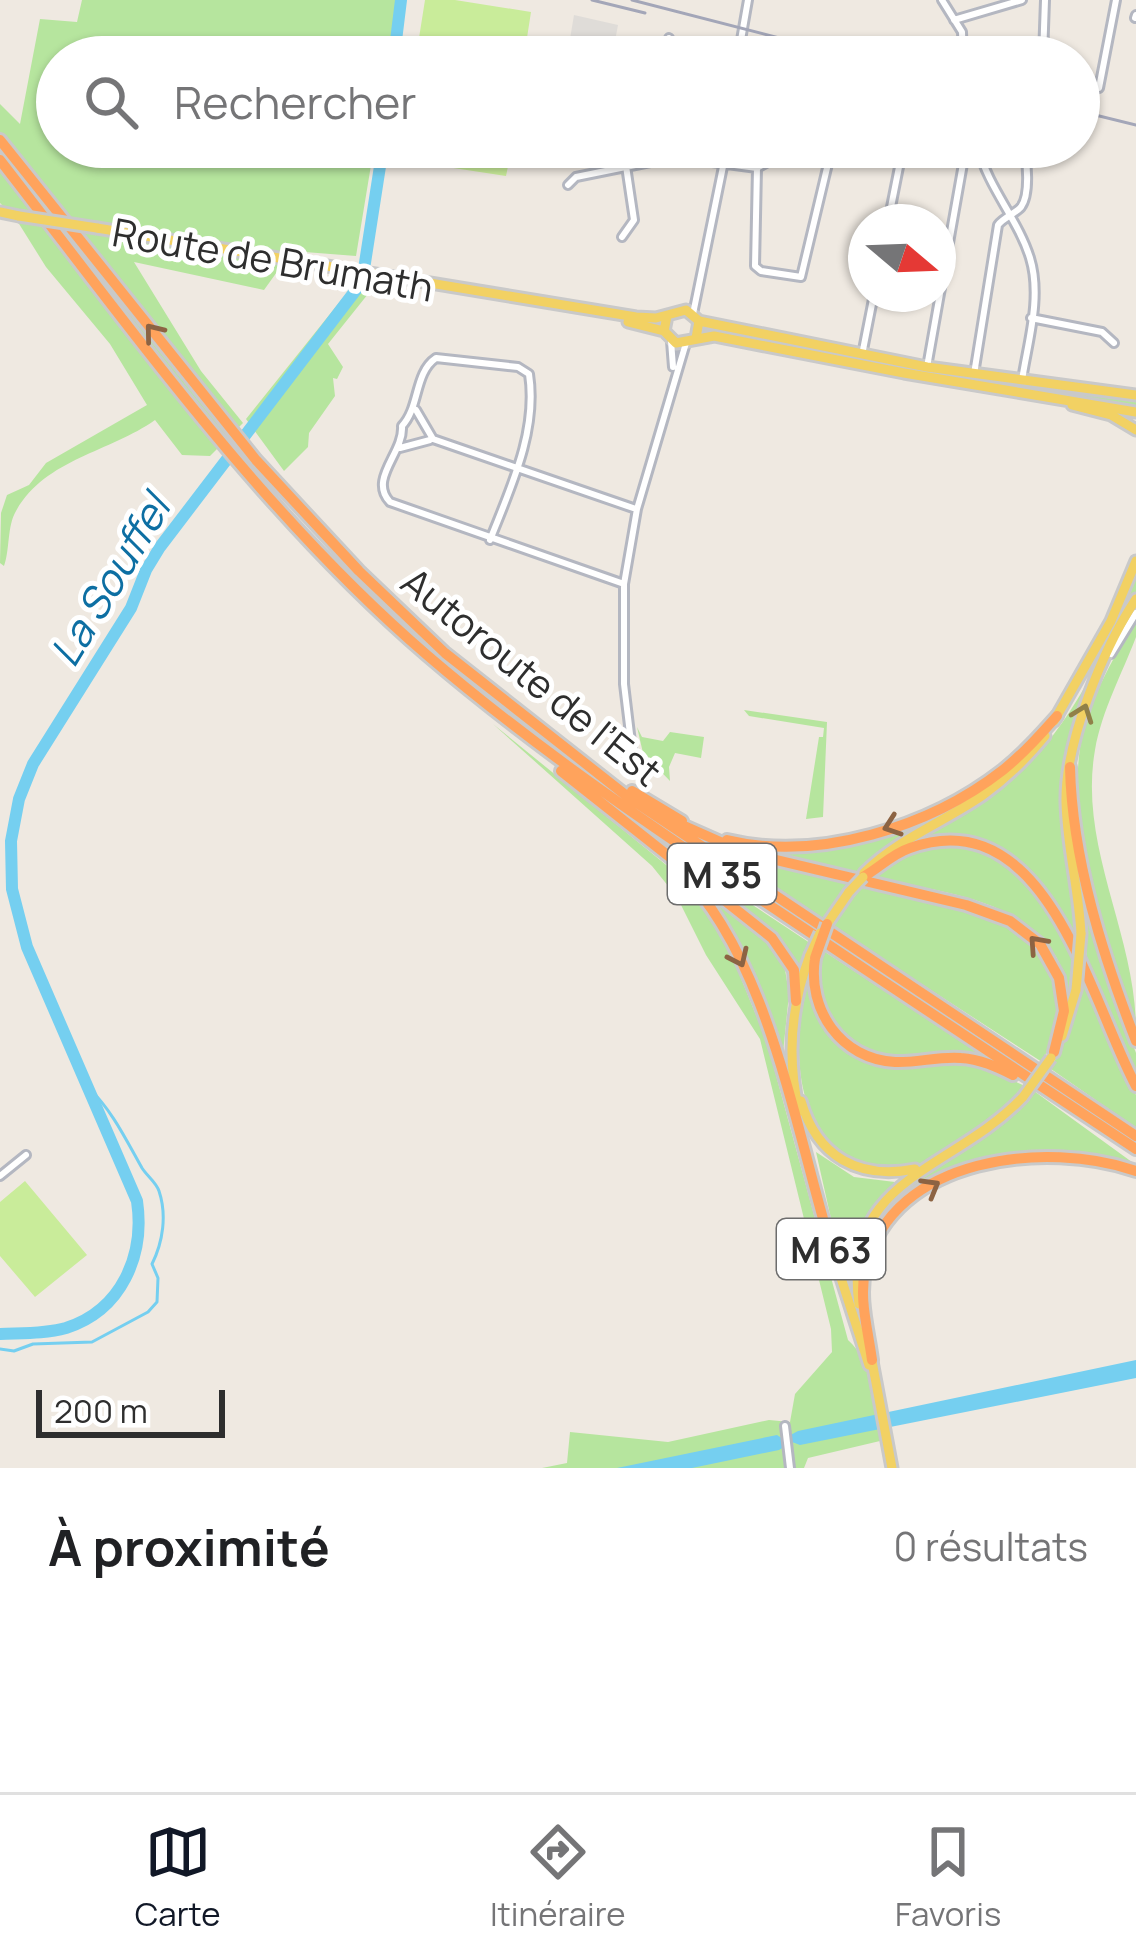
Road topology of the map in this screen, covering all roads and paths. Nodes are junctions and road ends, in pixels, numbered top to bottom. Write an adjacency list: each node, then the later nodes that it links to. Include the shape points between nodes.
1 (748, 0): 7 (street)
2 (942, 0): 6 (street)
3 (1022, 0): 6 (street)
4 (1045, 0): 9 (street)
5 (1116, 0): 10 (street)
6 (954, 20): 8 (street)
7 (742, 36)
8 (960, 36)
9 (1043, 36)
10 (1100, 83)
11 (0, 140): 48 (highway, Autoroute de l’Est / M 35, one-way to 11)
12 (0, 160): 48 (highway, Autoroute de l’Est / M 35, via 218,434)
13 (617, 168): 22 (street)
14 (626, 168): 26 (street, via 634,220)
15 (724, 168): 29 (street)
16 (757, 168): 17 (street, via 755,266 801,277)
17 (827, 168)
18 (899, 168): 23 (street)
19 (962, 168): 37 (street)
20 (984, 168): 25 (street)
21 (1026, 168): 25 (street, via 1023,203)
22 (568, 185)
23 (892, 204)
24 (0, 212): 27 (main road, Route de Brumath, bridge)
25 (1007, 215): 31 (street, via 1034,273); 38 (street, via 998,224)
26 (622, 237)
27 (547, 303): 30 (main road, Route de Brumath); 32 (main road, Route de Brumath)
28 (870, 312): 36 (street)
29 (691, 315): 30 (main road); 33 (main road); 36 (main road)
30 (667, 316): 32 (main road)
31 (1031, 318): 35 (street, via 1102,332); 40 (street)
32 (664, 331): 34 (main road)
33 (691, 340): 34 (main road); 39 (street); 41 (main road, via 714,336)
34 (671, 341): 39 (street)
35 (1114, 343)
36 (861, 354): 37 (main road)
37 (927, 367): 38 (main road)
38 (974, 374): 40 (main road)
39 (674, 377): 50 (street)
40 (1022, 380): 42 (main road)
41 (991, 387): 43 (main road); 45 (main road, via 1095,410)
42 (1136, 395)
43 (1136, 412)
44 (416, 417): 46 (street); 47 (street, via 402,426); 49 (street, via 424,367 436,358 525,370 530,401)
45 (1136, 430)
46 (428, 438): 47 (street); 49 (street)
47 (407, 440): 51 (street, via 381,482 384,496)
48 (252, 465): 58 (highway, Autoroute de l’Est / M 35, via 314,545); 61 (highway, Autoroute de l’Est / M 35, via 445,653)
49 (517, 471): 50 (street); 51 (street)
50 (637, 509): 54 (street)
51 (490, 540): 54 (street)
52 (1136, 561): 55 (main road)
53 (1136, 572): 55 (street)
54 (624, 584): 62 (street)
55 (1126, 589): 60 (main road)
56 (1136, 599): 59 (main road, M 63)
57 (1136, 613): 59 (street)
58 (427, 655): 65 (highway); 74 (highway, Autoroute de l’Est / M 35, via 628,810)
59 (1106, 662): 63 (main road, M 63, one-way to 59)
60 (1057, 716): 64 (highway, one-way to 64, via 1006,768 962,797 827,843 789,848 729,840); 66 (main road, via 1010,774)
61 (546, 735): 64 (highway); 76 (highway, Autoroute de l’Est / M 35)
62 (633, 759)
63 (1070, 767): 71 (highway, via 1090,892); 73 (main road, M 63, bridge, via 1066,806 1082,934 1076,990)
64 (632, 791): 73 (highway, one-way to 64, via 1062,989 1048,955 1021,927 987,911 723,845)
65 (632, 825): 70 (highway, via 772,938 794,970); 82 (highway, one-way to 82, via 698,889 742,962)
66 (876, 864): 67 (highway); 75 (highway, via 950,842 988,849 1020,868 1059,919)
67 (862, 877): 68 (main road, bridge)
68 (831, 918): 69 (highway, bridge)
69 (812, 957): 70 (main road, M 63); 74 (highway, via 817,1002 851,1048 891,1062 974,1060)
70 (796, 1001): 72 (main road, M 63)
71 (1136, 1041)
72 (793, 1052): 79 (main road, via 809,1124 830,1154 881,1173); 82 (main road, M 63, via 796,1101)
73 (1052, 1055): 79 (main road, M 63, bridge, via 982,1135)
74 (1028, 1078): 77 (highway, Autoroute de l’Est / M 35)
75 (1136, 1086)
76 (1136, 1136)
77 (1136, 1149)
78 (26, 1155): 81 (street)
79 (937, 1161): 83 (main road, M 63, via 888,1195 860,1240 857,1288)
80 (1136, 1171): 83 (highway, one-way to 80, via 866,1263 878,1234 910,1199 981,1164 1024,1156 1094,1159)
81 (0, 1176)
82 (832, 1253): 84 (main road, M 63)
83 (872, 1360): 84 (main road, M 63)
84 (878, 1398): 87 (main road, M 63)
85 (785, 1428): 86 (street)
86 (790, 1468)
87 (892, 1468)

